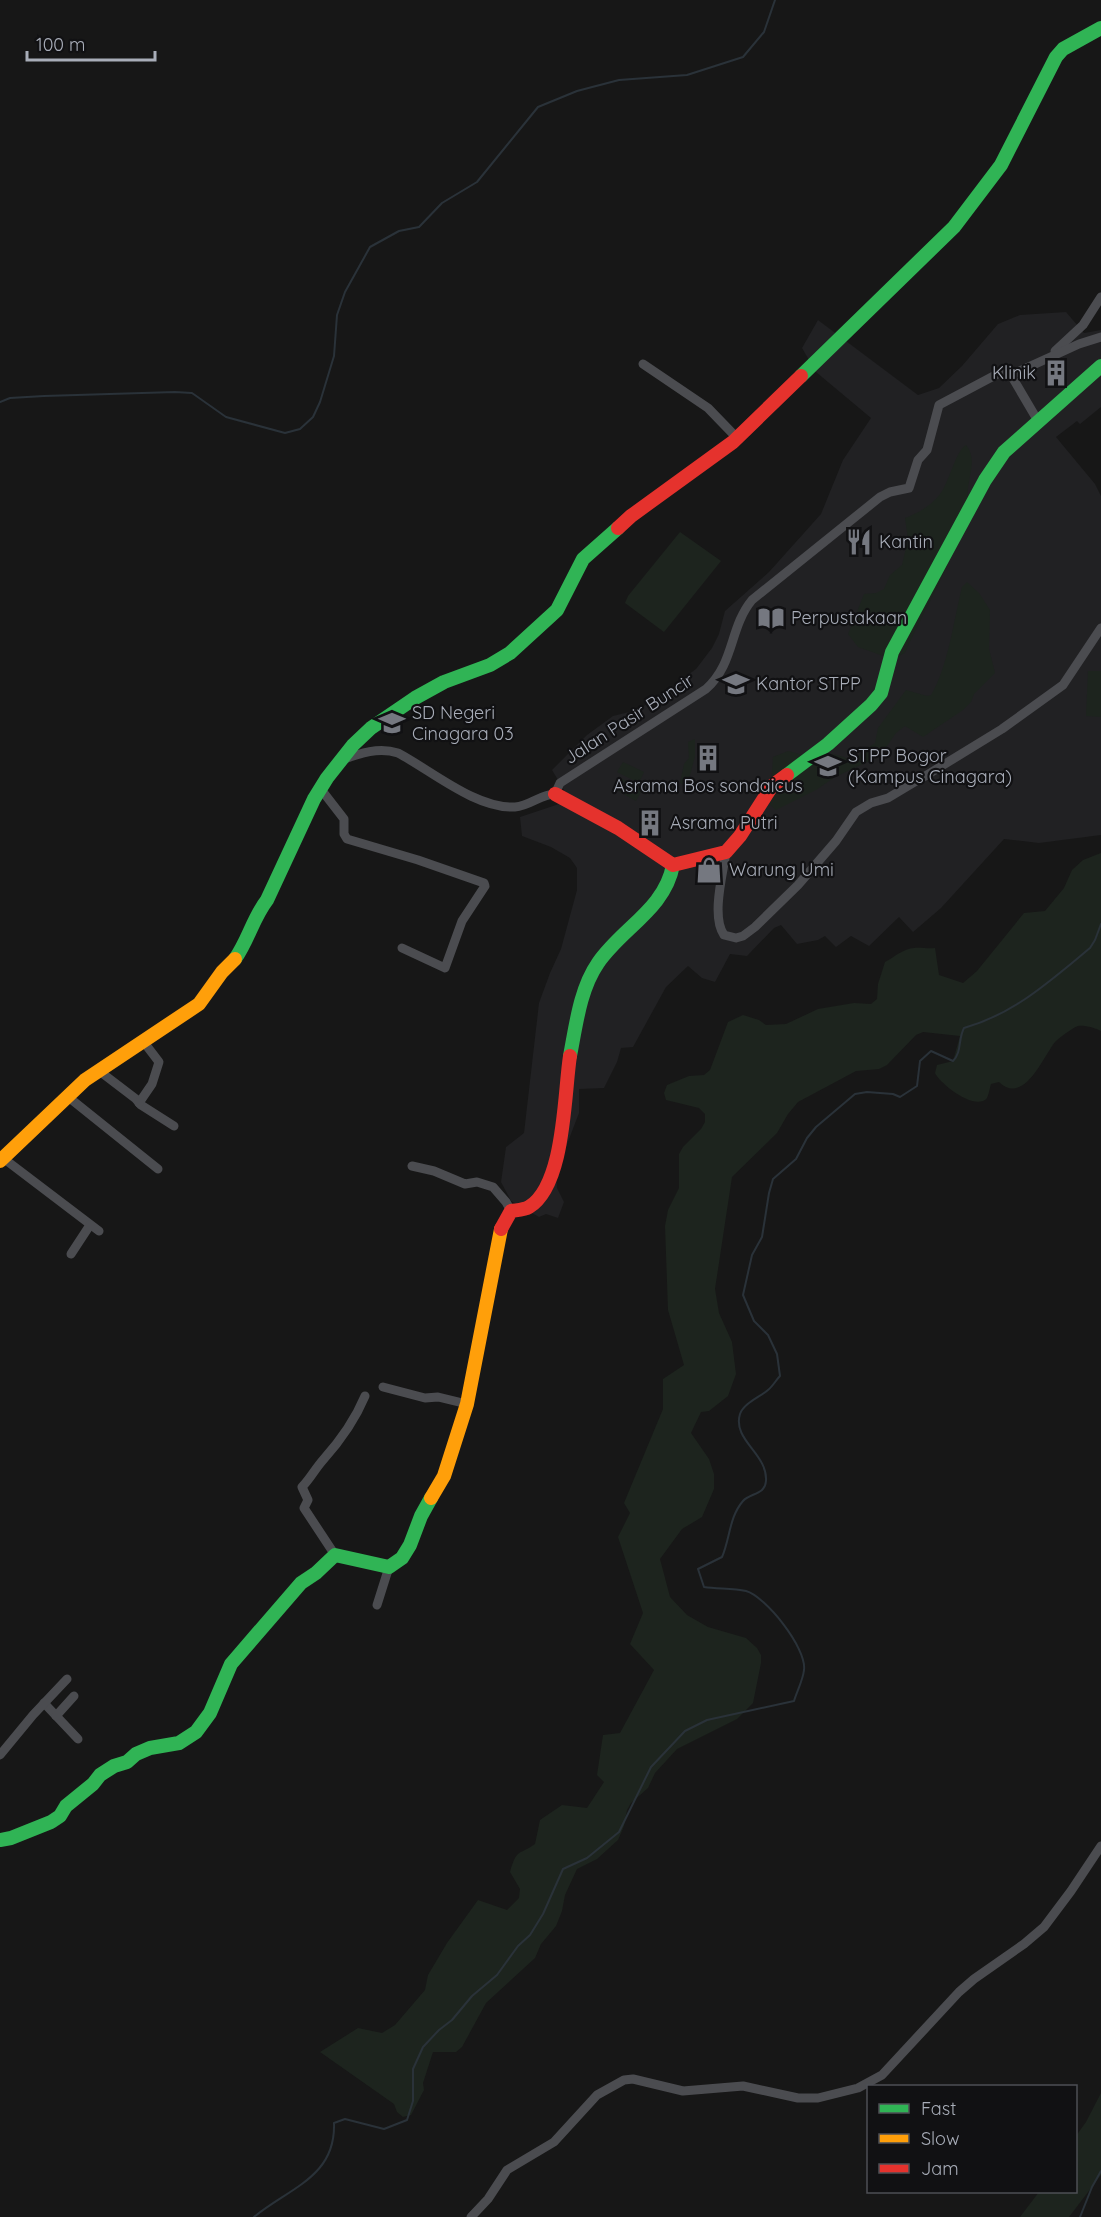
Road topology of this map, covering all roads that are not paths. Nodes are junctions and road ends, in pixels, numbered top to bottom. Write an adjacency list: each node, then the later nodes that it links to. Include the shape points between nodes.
1 (1101, 28): 9 (street, via 1056,57 1001,165 954,227)
2 (1101, 297): 4 (street, via 1083,325)
3 (1101, 337): 4 (street)
4 (1046, 358): 7 (street)
5 (643, 364): 9 (street, via 708,408)
6 (1101, 366): 8 (street)
7 (1011, 375): 8 (street); 13 (street, Jalan Pasir Buncir, via 1003,371 939,405 927,450 918,460 911,485 880,497 752,600 744,610 725,664 706,689 560,783)
8 (1038, 421): 14 (street, via 1004,452 973,499 892,652 881,693 828,744 772,786)
9 (737, 438): 11 (street, via 631,516 583,559 557,610 510,653 415,698 371,728)
10 (1101, 628): 14 (street, via 1063,685 1002,729 888,798 856,812 791,892 755,927 736,938 724,934 718,923)
11 (339, 761): 12 (street); 13 (street, Jalan Pasir Buncir, via 389,750 494,804 522,806)
12 (320, 788): 16 (street, via 344,819 347,839 484,884 462,921 445,968); 17 (street, via 235,959 199,1004)
13 (555, 794): 15 (street, via 618,828)
14 (726, 852): 15 (street)
15 (673, 865): 25 (street, via 671,881 663,894 604,955 588,982 567,1076 563,1133 549,1180 536,1204 520,1212)
16 (402, 948)
17 (143, 1041): 18 (street); 20 (street, via 159,1062 152,1084)
18 (98, 1070): 19 (street); 20 (street)
19 (67, 1096): 22 (street); 24 (street)
20 (139, 1103): 21 (street)
21 (174, 1126)
22 (1, 1160): 26 (street)
23 (412, 1166): 25 (street, via 465,1184 477,1182 493,1187)
24 (159, 1169)
25 (511, 1211): 31 (street, via 499,1233)
26 (90, 1225): 27 (street); 28 (street)
27 (99, 1232)
28 (70, 1254)
29 (383, 1387): 31 (street)
30 (366, 1396): 32 (street, via 333,1451 302,1487 308,1500 304,1508)
31 (467, 1404): 33 (street, via 444,1476 406,1551)
32 (335, 1555): 33 (street); 41 (street, via 302,1583 231,1664 210,1713 196,1732 179,1743 150,1748 114,1766 51,1822)
33 (389, 1568): 34 (street)
34 (377, 1605)
35 (67, 1679): 37 (street)
36 (74, 1696): 38 (street)
37 (44, 1703): 38 (street); 40 (street)
38 (56, 1716): 39 (street)
39 (78, 1739)
40 (0, 1755)
41 (0, 1840)
42 (1101, 1846): 43 (street, via 1044,1927 959,1992 882,2075 858,2088 818,2098 798,2098 743,2086 683,2091 624,2080 597,2095 554,2142 507,2169)
43 (471, 2217)

